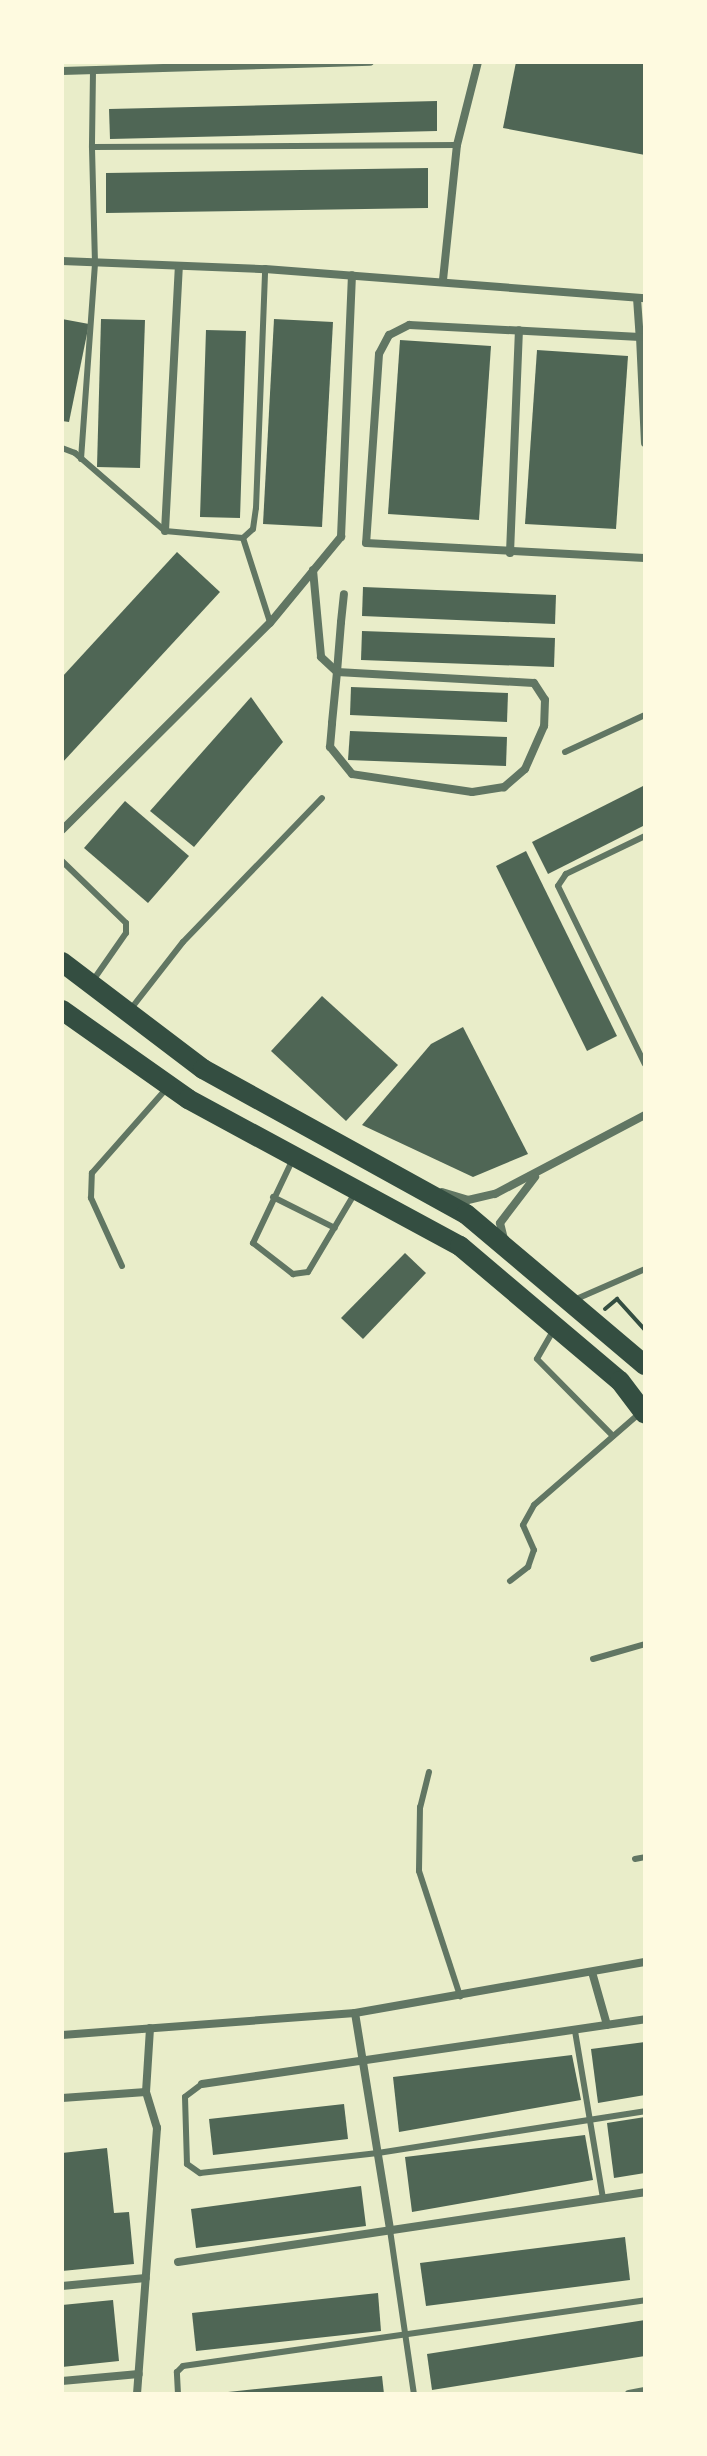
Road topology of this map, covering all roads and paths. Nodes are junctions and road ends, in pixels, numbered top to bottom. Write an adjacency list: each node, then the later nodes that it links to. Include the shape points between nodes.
1 (370, 62): 3 (street)
2 (478, 62): 6 (street)
3 (176, 64): 5 (street)
4 (62, 71): 5 (street)
5 (93, 71): 7 (lane)
6 (457, 145): 7 (lane); 13 (street)
7 (92, 147): 9 (lane)
8 (62, 261): 9 (street)
9 (95, 263): 10 (street); 19 (lane)
10 (179, 267): 11 (street); 20 (street)
11 (265, 269): 12 (street); 21 (lane, via 256,508 253,529)
12 (352, 275): 13 (street); 24 (street, via 341,537)
13 (443, 280): 14 (street)
14 (641, 298): 16 (street)
15 (519, 330): 16 (street); 22 (street); 22 (street, via 409,325 389,335 379,354 366,543)
16 (640, 337): 17 (street)
17 (645, 443)
18 (62, 448): 19 (lane)
19 (81, 459): 20 (lane)
20 (165, 531): 21 (lane)
21 (243, 538): 26 (lane)
22 (510, 553): 23 (street)
23 (645, 558)
24 (313, 570): 26 (street); 27 (street, via 321,657)
25 (344, 594): 27 (street)
26 (270, 623): 31 (street)
27 (337, 672): 27 (street, via 330,747 352,774 472,792 504,787 525,769 544,726 545,700 534,683)
28 (645, 715): 29 (lane)
29 (565, 752)
30 (322, 798): 36 (lane, via 183,942)
31 (62, 830)
32 (645, 836): 38 (lane, via 566,874 558,886)
33 (62, 861): 35 (lane, via 126,923 126,933)
34 (62, 962): 35 (highway)
35 (90, 985): 36 (highway)
36 (128, 1013): 43 (highway, via 203,1069)
37 (65, 1019): 39 (highway)
38 (644, 1061)
39 (169, 1086): 41 (highway); 48 (lane, via 92,1173 91,1198)
40 (645, 1115): 42 (street)
41 (295, 1156): 44 (highway); 45 (lane)
42 (538, 1173): 43 (street, via 468,1200); 47 (street, via 500,1223)
43 (395, 1177): 47 (highway, via 466,1214)
44 (357, 1190): 46 (lane); 52 (highway, via 460,1246)
45 (273, 1197): 46 (lane); 46 (lane, via 253,1243 293,1274 308,1272)
46 (335, 1228)
47 (507, 1244): 50 (highway)
48 (122, 1266)
49 (645, 1269): 50 (lane)
50 (574, 1300): 51 (highway)
51 (595, 1319): 53 (path, via 617,1299); 54 (highway)
52 (557, 1326): 55 (highway, via 620,1381); 56 (lane, via 537,1359)
53 (645, 1330)
54 (645, 1365)
55 (644, 1412): 56 (lane)
56 (613, 1436): 57 (lane, via 534,1505 523,1525 534,1550 528,1567)
57 (510, 1581)
58 (645, 1644): 59 (lane)
59 (593, 1659)
60 (429, 1772): 65 (lane, via 420,1807 419,1871)
61 (645, 1857): 62 (lane)
62 (635, 1859)
63 (645, 1962): 64 (street)
64 (592, 1972): 65 (street); 68 (street)
65 (460, 1996): 66 (street)
66 (355, 2013): 69 (street); 72 (street)
67 (645, 2019): 68 (street)
68 (607, 2025): 70 (street)
69 (150, 2028): 71 (street); 74 (street)
70 (575, 2031): 72 (street); 77 (lane)
71 (62, 2035)
72 (364, 2063): 73 (street); 78 (street)
73 (202, 2084): 78 (lane, via 185,2097 191,2170)
74 (146, 2092): 75 (street); 83 (street, via 157,2128)
75 (62, 2098)
76 (645, 2111): 77 (lane)
77 (590, 2121): 78 (lane); 80 (lane)
78 (378, 2153): 81 (street)
79 (645, 2192): 80 (street)
80 (603, 2198): 81 (street)
81 (390, 2230): 82 (street); 86 (lane)
82 (178, 2262)
83 (146, 2278): 84 (street); 87 (street)
84 (62, 2286)
85 (645, 2300): 86 (lane)
86 (405, 2334): 91 (lane, via 183,2366 177,2372); 92 (lane)
87 (139, 2374): 88 (street); 90 (street)
88 (62, 2381)
89 (645, 2391): 93 (street)
90 (137, 2394)
91 (178, 2394)
92 (414, 2394)
93 (629, 2394)

